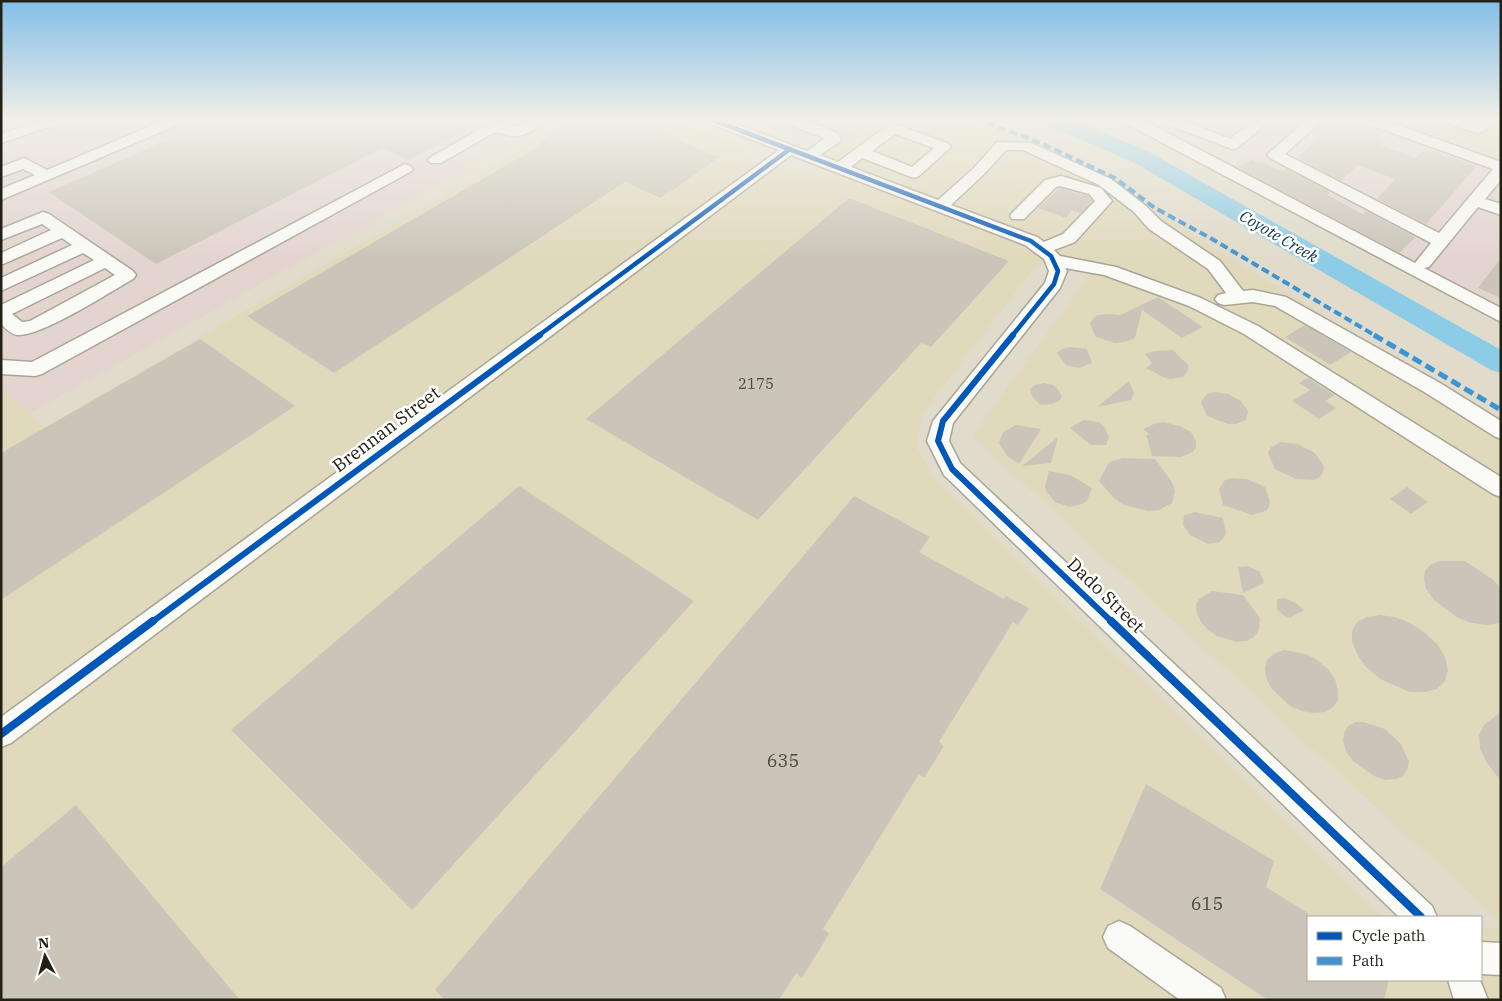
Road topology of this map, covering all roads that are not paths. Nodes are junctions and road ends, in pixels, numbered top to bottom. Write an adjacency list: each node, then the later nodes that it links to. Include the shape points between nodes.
1 (17, 166): 16 (street)
2 (29, 166): 17 (street)
3 (68, 166): 17 (street)
4 (783, 166): 41 (street, Brennan Street)
5 (834, 166): 13 (street)
6 (843, 166): 13 (street)
7 (895, 166): 8 (street, via 914,173)
8 (922, 166)
9 (984, 166): 21 (street)
10 (1069, 166): 34 (street, via 1105,182 1155,225 1214,266)
11 (1219, 166): 37 (street)
12 (1294, 166): 27 (street)
13 (840, 168): 21 (street)
14 (1501, 168): 19 (street)
15 (405, 169): 38 (street, via 35,369)
16 (1, 172)
17 (46, 175): 18 (street)
18 (1, 195)
19 (1475, 201): 22 (street); 27 (street)
20 (31, 205): 24 (street)
21 (941, 207): 29 (street, via 1031,241)
22 (1501, 210)
23 (1018, 216): 29 (street, via 1051,183 1062,181 1095,191 1104,201)
24 (1, 218)
25 (63, 231): 26 (street, via 43,216); 28 (street); 30 (street)
26 (1, 235)
27 (1441, 241): 32 (street)
28 (84, 246): 31 (street); 33 (street)
29 (1049, 255): 35 (street, via 1100,268); 42 (street, Dado Street, via 1058,271 1054,284 943,421 938,441 952,469)
30 (1, 260)
31 (106, 261): 36 (street); 36 (street, via 127,275 35,326 18,329)
32 (1423, 263)
33 (1, 285)
34 (1238, 297): 35 (street); 39 (street, via 1268,298 1288,305)
35 (1195, 302): 40 (street, via 1251,330)
36 (1, 313)
37 (1501, 316)
38 (1, 367)
39 (1501, 431)
40 (1501, 488)
41 (1, 734)
42 (1420, 916)
43 (1119, 937): 47 (street)
44 (1482, 958): 45 (street)
45 (1501, 959)
46 (1464, 981): 48 (street)
47 (1210, 1000)
48 (1471, 1000)

